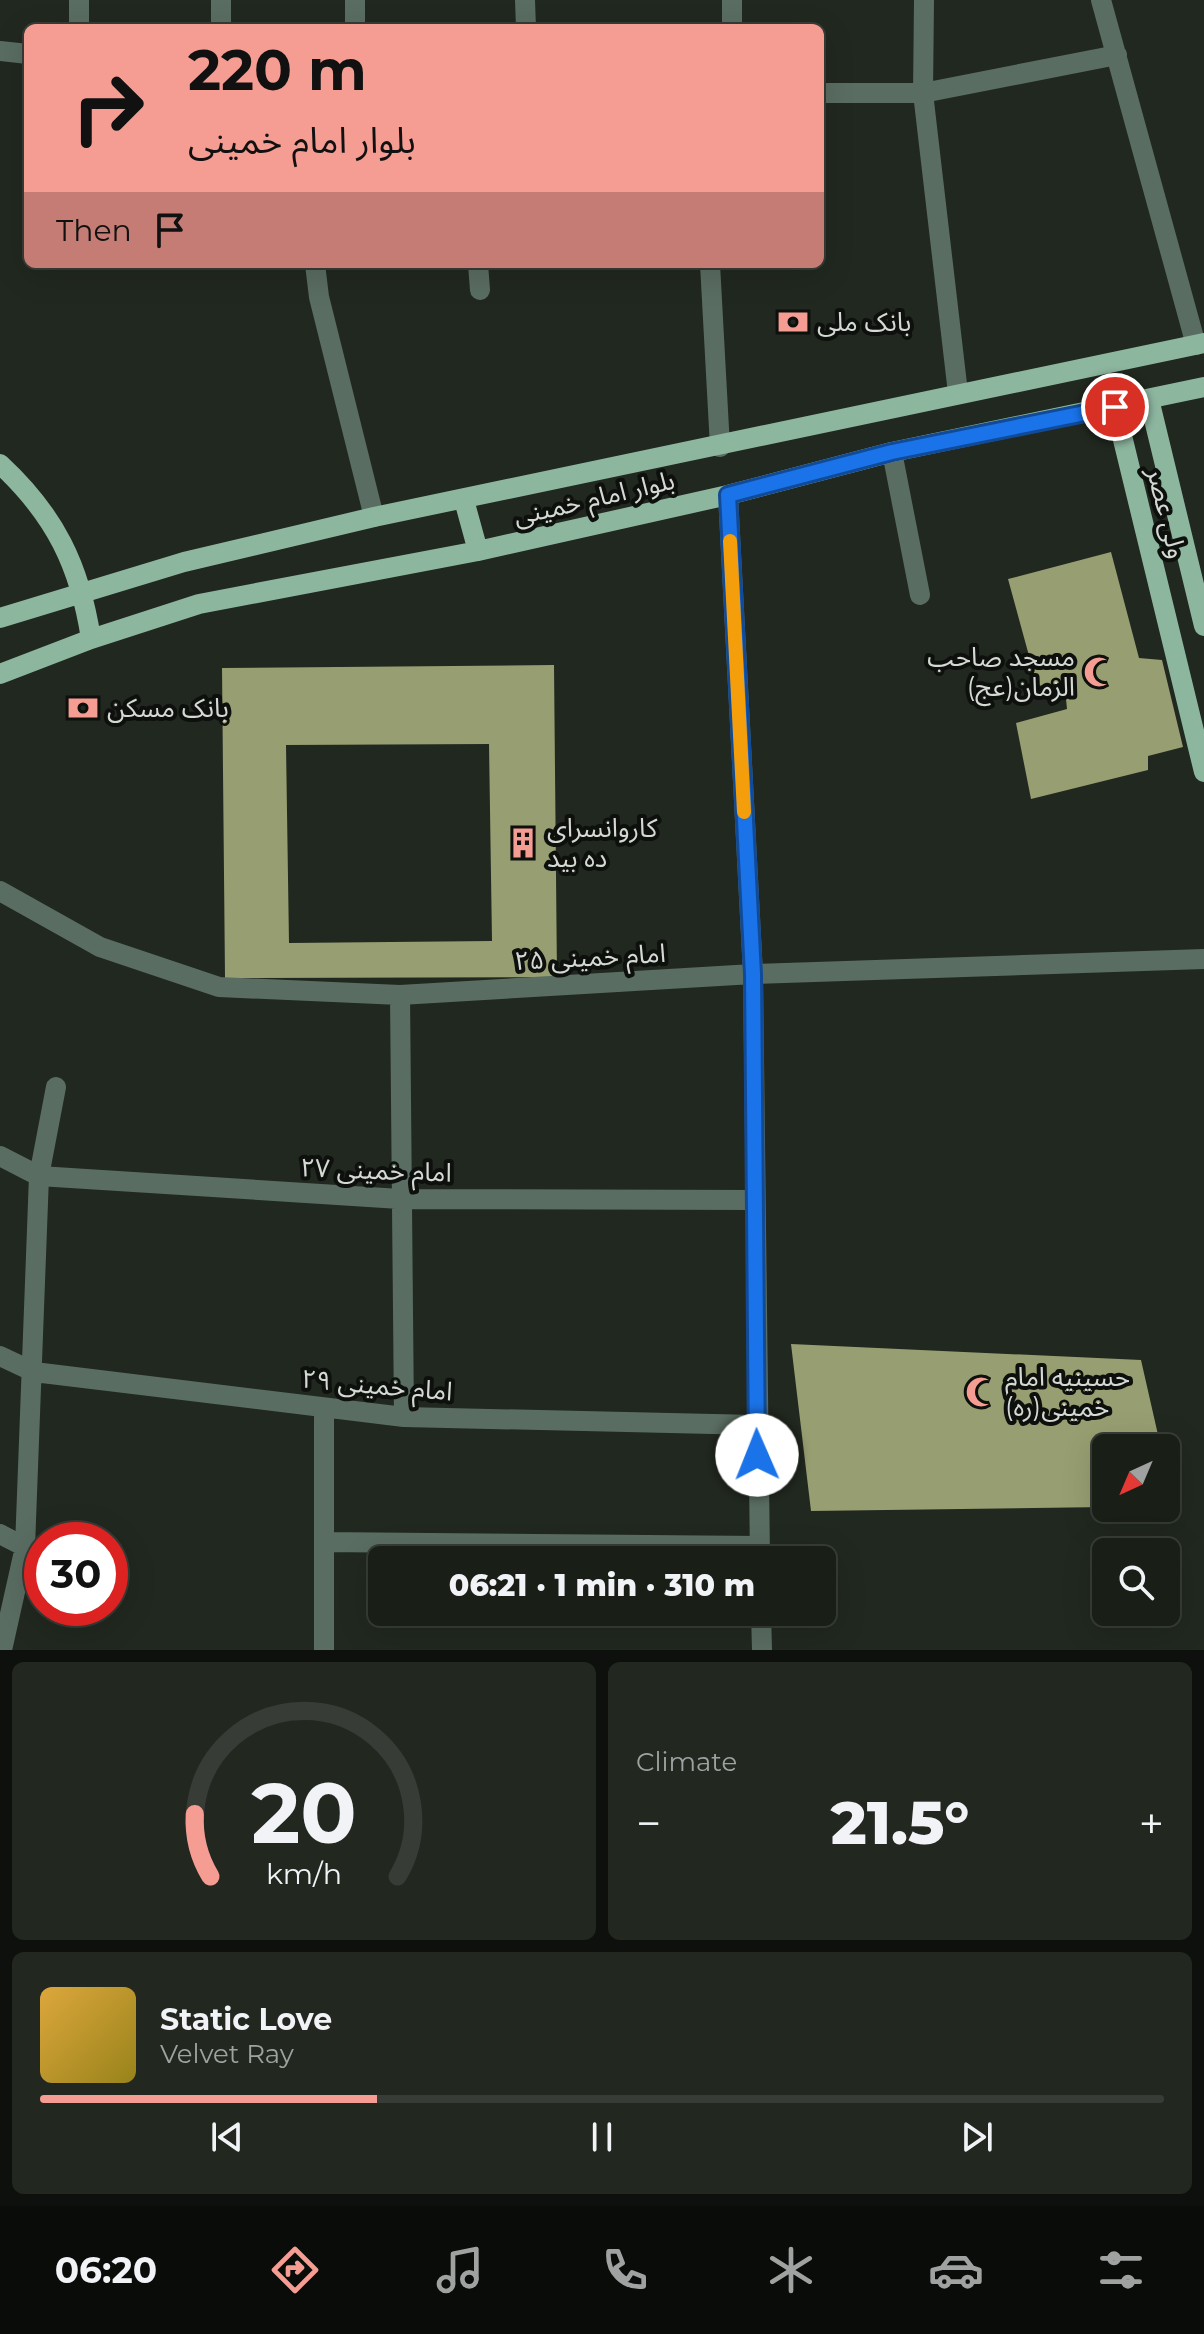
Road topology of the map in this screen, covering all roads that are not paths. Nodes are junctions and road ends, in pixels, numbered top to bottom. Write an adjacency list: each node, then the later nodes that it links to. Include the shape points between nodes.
1 (79, 0): 8 (street)
2 (221, 0): 9 (street)
3 (355, 0): 10 (street)
4 (525, 0): 11 (street)
5 (732, 0): 12 (street)
6 (924, 0): 17 (street)
7 (1101, 0): 15 (street)
8 (79, 24)
9 (221, 24)
10 (355, 24)
11 (526, 24)
12 (732, 24)
13 (0, 51): 14 (street)
14 (24, 54)
15 (1117, 55): 17 (street); 22 (street)
16 (824, 93): 17 (street)
17 (923, 93): 24 (street)
18 (315, 268): 32 (street)
19 (478, 268): 21 (street)
20 (710, 268): 27 (street)
21 (480, 290)
22 (1200, 344): 24 (main road, بلوار امام خمینی)
23 (1204, 387): 25 (main road, بلوار امام خمینی)
24 (958, 393): 27 (main road, بلوار امام خمینی)
25 (1149, 399): 26 (main road, بلوار امام خمینی); 37 (main road, ولی عصر)
26 (1115, 407): 28 (main road, بلوار امام خمینی); 40 (main road, ولی عصر)
27 (720, 447): 31 (main road, بلوار امام خمینی)
28 (892, 452): 30 (main road, بلوار امام خمینی); 35 (street)
29 (0, 464): 34 (main road, via 57,529)
30 (728, 495): 33 (main road, بلوار امام خمینی); 43 (street)
31 (464, 500): 32 (main road, بلوار امام خمینی); 33 (main road)
32 (374, 517): 34 (main road, بلوار امام خمینی)
33 (478, 551): 38 (main road, بلوار امام خمینی, via 199,604)
34 (84, 591): 36 (main road, بلوار امام خمینی); 38 (main road)
35 (920, 595)
36 (0, 618)
37 (1204, 626)
38 (91, 639): 39 (main road, بلوار امام خمینی)
39 (0, 674)
40 (1204, 772)
41 (0, 891): 44 (street, امام خمینی ۲۵, via 100,947 219,987)
42 (1204, 959): 43 (street, امام خمینی ۲۵)
43 (753, 974): 44 (street, امام خمینی ۲۵); 49 (street)
44 (400, 995): 48 (street)
45 (56, 1087): 47 (street)
46 (0, 1156): 47 (street, امام خمینی ۲۷)
47 (39, 1176): 48 (street, امام خمینی ۲۷); 51 (street)
48 (400, 1199): 49 (street, امام خمینی ۲۷); 53 (street)
49 (755, 1200): 54 (street)
50 (0, 1356): 51 (street, امام خمینی ۲۹)
51 (34, 1372): 52 (street, امام خمینی ۲۹); 55 (street)
52 (324, 1408): 53 (street, امام خمینی ۲۹); 57 (street)
53 (404, 1417): 54 (street, امام خمینی ۲۹)
54 (756, 1425): 60 (street)
55 (26, 1522)
56 (0, 1534): 58 (street)
57 (324, 1542): 59 (street); 64 (street)
58 (24, 1546)
59 (483, 1546)
60 (760, 1546)
61 (24, 1551): 63 (street)
62 (761, 1626): 65 (street)
63 (2, 1650)
64 (324, 1650)
65 (762, 1650)

